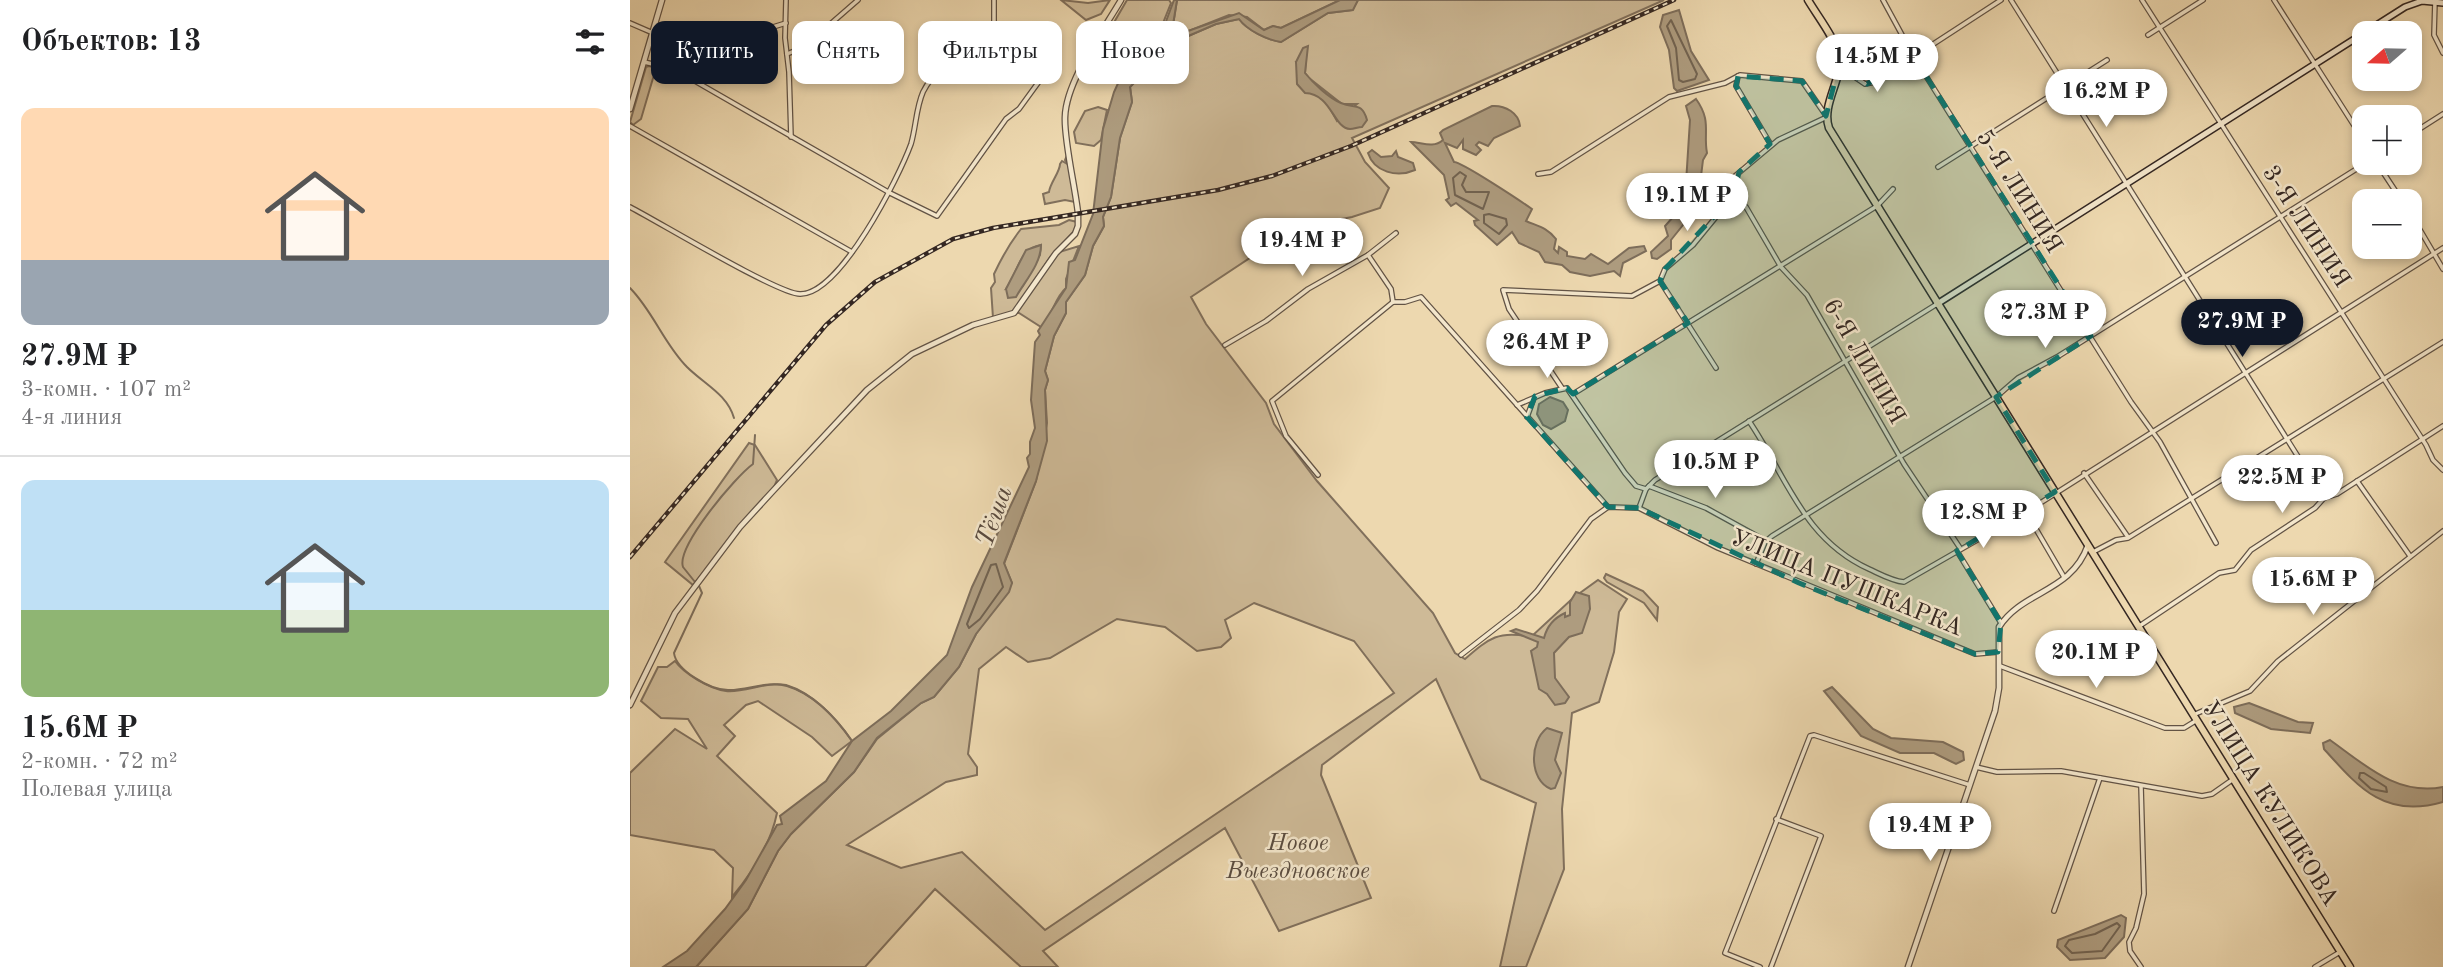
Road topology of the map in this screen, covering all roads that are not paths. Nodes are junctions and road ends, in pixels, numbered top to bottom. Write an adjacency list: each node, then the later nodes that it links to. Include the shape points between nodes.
1 (662, 0): 15 (street)
2 (786, 0): 18 (street)
3 (858, 0): 25 (street, via 804,47)
4 (994, 0): 16 (street)
5 (1121, 0): 118 (street, via 1079,74 1067,105 1079,226 1074,234 1014,313 912,354 867,390 740,527 675,613)
6 (1808, 0): 31 (main road, via 1835,47)
7 (1883, 0): 26 (street, 5-Я ЛИНИЯ)
8 (2001, 0): 26 (street)
9 (2011, 0): 36 (street)
10 (2142, 0): 20 (street, 3-Я ЛИНИЯ)
11 (2203, 0): 20 (street)
12 (2274, 0): 30 (street)
13 (2435, 1): 14 (main road); 24 (street, via 2434,35); 30 (main road, via 2405,7)
14 (2443, 3)
15 (656, 21)
16 (994, 21)
17 (630, 23): 21 (street)
18 (786, 23): 19 (street); 25 (street)
19 (778, 25)
20 (2159, 28): 22 (street); 41 (street, 3-Я ЛИНИЯ)
21 (651, 32)
22 (2148, 35)
23 (651, 39): 28 (street)
24 (2443, 52)
25 (787, 54): 44 (street)
26 (1914, 57): 31 (street, via 1870,83 1859,81); 46 (street, 5-Я ЛИНИЯ)
27 (2107, 60): 36 (street)
28 (644, 62): 29 (street); 37 (street)
29 (651, 64)
30 (2315, 64): 40 (street); 41 (main road)
31 (1839, 65): 39 (main road)
32 (1738, 76): 39 (street, via 1802,80); 45 (street, via 1735,86); 49 (street, via 1669,97 1551,172)
33 (700, 84): 44 (street)
34 (928, 84): 52 (street)
35 (1037, 84): 52 (street, via 1006,119 937,216)
36 (2066, 87): 46 (street); 50 (street)
37 (630, 110)
38 (2443, 114): 43 (street)
39 (1827, 117): 45 (street); 54 (main road, УЛИЦА КУЛИКОВА, via 1829,128)
40 (2352, 122)
41 (2220, 124): 50 (main road); 56 (street, 3-Я ЛИНИЯ)
42 (630, 125): 61 (street)
43 (2422, 127)
44 (791, 137): 52 (street)
45 (1771, 145): 53 (street, via 1735,176)
46 (1971, 146): 47 (street); 59 (street, 5-Я ЛИНИЯ)
47 (1938, 167)
48 (2352, 172): 56 (street)
49 (1538, 174)
50 (2126, 184): 59 (main road); 66 (street)
51 (1893, 189): 54 (street)
52 (890, 193): 61 (street)
53 (1734, 195): 64 (street, 6-Я ЛИНИЯ); 67 (street, via 1693,245 1665,269)
54 (1877, 206): 64 (street); 69 (main road, УЛИЦА КУЛИКОВА)
55 (630, 207): 61 (street, via 752,274 799,294 811,292)
56 (2280, 217): 66 (street); 70 (street, 3-Я ЛИНИЯ)
57 (1396, 233): 63 (street)
58 (2422, 234): 62 (street)
59 (2032, 244): 69 (main road); 72 (street, 5-Я ЛИНИЯ)
60 (2443, 248): 62 (street)
61 (852, 252)
62 (2434, 254): 65 (street); 70 (street)
63 (1368, 255): 68 (street, via 1391,289); 74 (street)
64 (1781, 267): 71 (street); 75 (street, 6-Я ЛИНИЯ, via 1807,295)
65 (2443, 269)
66 (2185, 277): 72 (street); 77 (street)
67 (1660, 281): 71 (street); 79 (street, via 1632,296 1503,289 1509,309)
68 (1393, 302): 83 (street, via 1421,297); 93 (street, via 1272,401 1286,436)
69 (1937, 304): 75 (street); 82 (main road, УЛИЦА КУЛИКОВА)
70 (2341, 312): 77 (street); 78 (street, 3-Я ЛИНИЯ)
71 (1688, 323): 76 (street); 80 (street)
72 (2091, 335): 82 (street, via 2018,378); 87 (street, 5-Я ЛИНИЯ)
73 (2443, 342): 78 (street)
74 (1225, 345)
75 (1843, 361): 85 (street); 90 (street, 6-Я ЛИНИЯ)
76 (1716, 369)
77 (2245, 372): 87 (street); 89 (street)
78 (2383, 379): 88 (street, 3-Я ЛИНИЯ); 89 (street)
79 (1562, 388): 80 (street); 81 (street)
80 (1573, 394): 95 (street, via 1625,473 1636,486)
81 (1535, 396): 83 (street); 84 (street)
82 (1996, 397): 90 (street); 96 (main road, УЛИЦА КУЛИКОВА)
83 (1516, 405): 84 (street)
84 (1527, 417): 99 (street)
85 (1749, 421): 95 (street); 102 (street)
86 (2443, 426): 88 (street)
87 (2152, 430): 92 (street); 98 (street, 5-Я ЛИНИЯ)
88 (2423, 439): 91 (street, 3-Я ЛИНИЯ); 94 (street)
89 (2288, 440): 97 (street); 98 (street)
90 (1899, 455): 102 (street); 108 (street, 6-Я ЛИНИЯ)
91 (2443, 470)
92 (2084, 472): 96 (street); 104 (street)
93 (1318, 475)
94 (2357, 481): 97 (street); 110 (street)
95 (1648, 488): 100 (street); 105 (street, via 1706,509)
96 (2055, 492): 101 (street); 107 (main road, УЛИЦА КУЛИКОВА)
97 (2324, 498): 114 (street, via 2251,550 2235,570 2219,573)
98 (2191, 500): 104 (street); 106 (street, 5-Я ЛИНИЯ)
99 (1608, 507): 100 (street, УЛИЦА ПУШКАРКА); 116 (street, via 1591,519 1519,610)
100 (1639, 508): 111 (street, УЛИЦА ПУШКАРКА)
101 (2026, 512): 108 (street); 112 (street)
102 (1804, 515): 105 (street); 108 (street, via 1840,554 1900,583)
103 (2443, 531): 110 (street)
104 (2128, 538): 109 (street)
105 (1766, 541): 111 (street)
106 (2217, 543)
107 (2088, 544): 109 (main road, УЛИЦА КУЛИКОВА); 112 (street, via 2076,570)
108 (1959, 550): 113 (street, 6-Я ЛИНИЯ)
109 (2093, 552): 114 (main road, УЛИЦА КУЛИКОВА)
110 (2410, 556): 119 (street, via 2278,661 2250,691)
111 (1756, 565): 115 (street, УЛИЦА ПУШКАРКА, via 1975,654)
112 (2065, 579): 113 (street)
113 (2001, 623): 115 (street)
114 (2138, 627): 119 (main road, УЛИЦА КУЛИКОВА)
115 (1998, 652): 117 (street)
116 (1461, 655)
117 (2000, 666): 119 (street, via 2165,728 2184,728); 120 (street, via 1997,701)
118 (630, 705)
119 (2195, 718): 122 (main road, УЛИЦА КУЛИКОВА)
120 (1976, 767): 121 (street, via 1997,772 2061,771); 123 (street)
121 (2100, 778): 124 (street); 126 (street)
122 (2233, 779): 124 (street, via 2206,796); 127 (main road, УЛИЦА КУЛИКОВА)
123 (1970, 785): 125 (street, via 1811,735); 130 (street)
124 (2141, 786): 131 (street, via 2144,894 2129,942)
125 (1776, 819): 128 (street, via 1725,953); 129 (street, via 1821,836)
126 (2054, 912)
127 (2340, 952): 132 (street); 133 (main road, УЛИЦА КУЛИКОВА)
128 (1760, 967)
129 (1771, 967)
130 (1908, 967)
131 (2141, 967)
132 (2315, 967)
133 (2350, 967)

